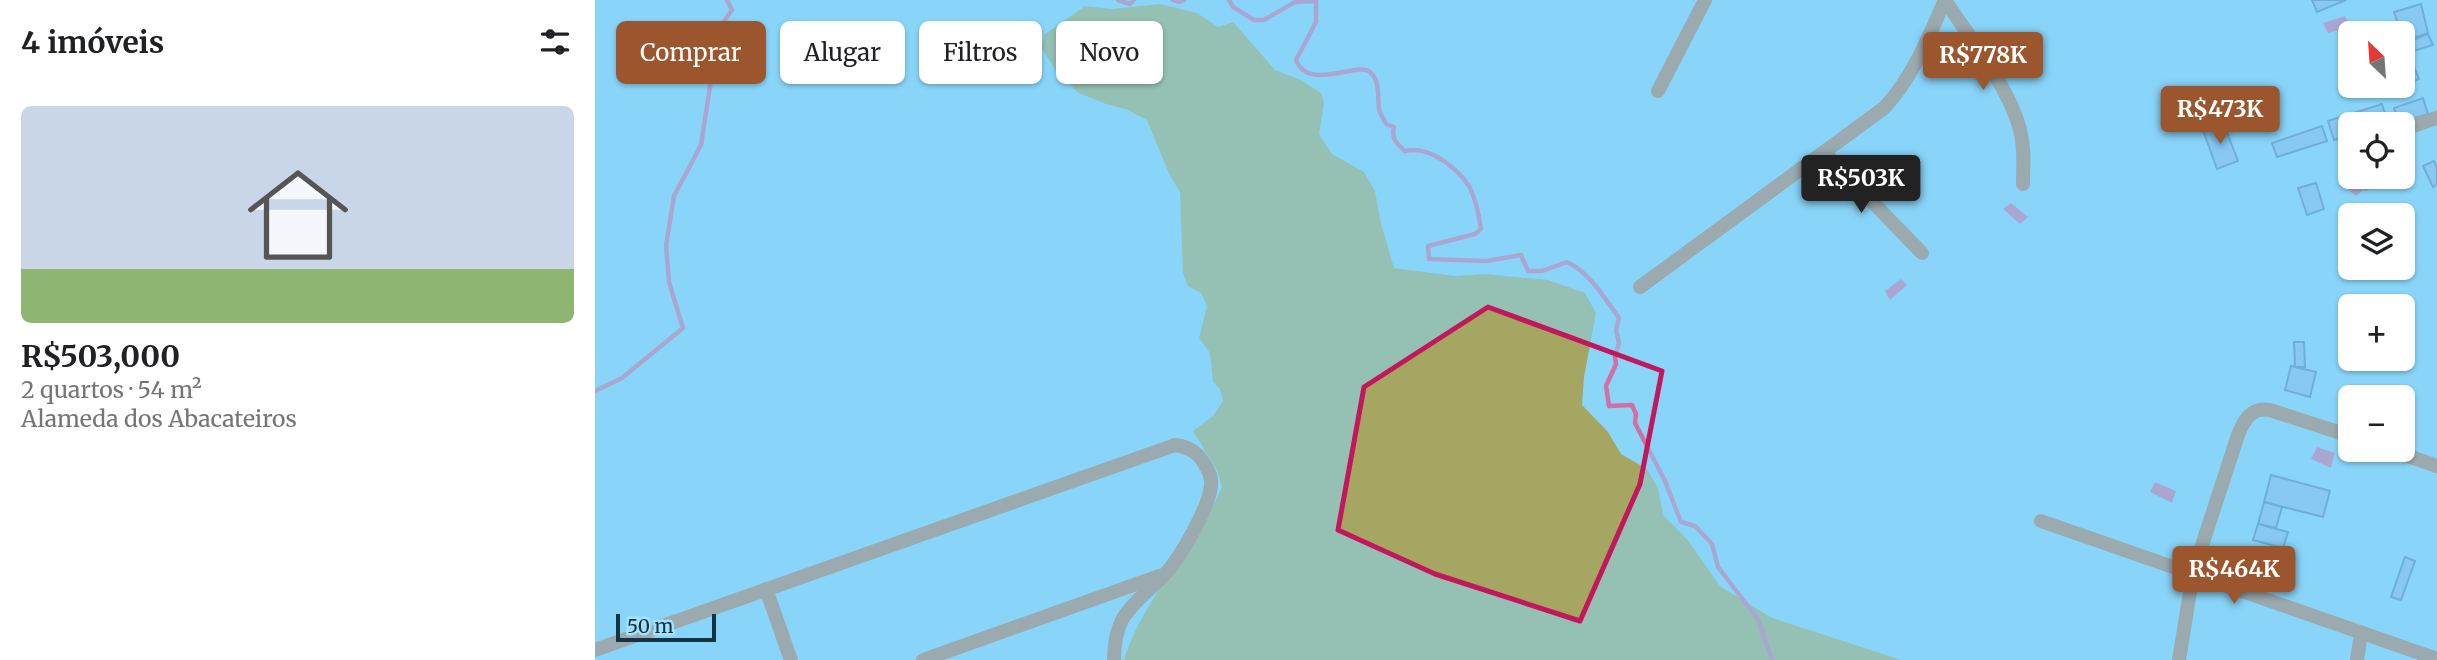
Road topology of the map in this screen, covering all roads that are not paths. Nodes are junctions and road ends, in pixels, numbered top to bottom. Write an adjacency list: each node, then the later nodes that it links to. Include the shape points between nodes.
1 (1705, 0): 3 (street)
2 (1945, 0): 6 (street, via 1896,96); 7 (street, via 2016,118 2023,146)
3 (1658, 91)
4 (2437, 118): 5 (street)
5 (2415, 125)
6 (1825, 153): 8 (street); 9 (street)
7 (2023, 184)
8 (1922, 253)
9 (1640, 288)
10 (2338, 432): 14 (street, via 2262,409 2247,416)
11 (2415, 459): 12 (street)
12 (2437, 466)
13 (2041, 521): 14 (street)
14 (2193, 573): 17 (street); 23 (street)
15 (1166, 574): 16 (street, via 1198,521 1212,482 1202,459 1175,445); 21 (street); 22 (street, via 1123,620)
16 (766, 589): 18 (street); 20 (street)
17 (2361, 633): 19 (street); 24 (street)
18 (595, 650)
19 (2437, 659)
20 (792, 660)
21 (923, 660)
22 (1114, 660)
23 (2179, 660)
24 (2357, 660)

